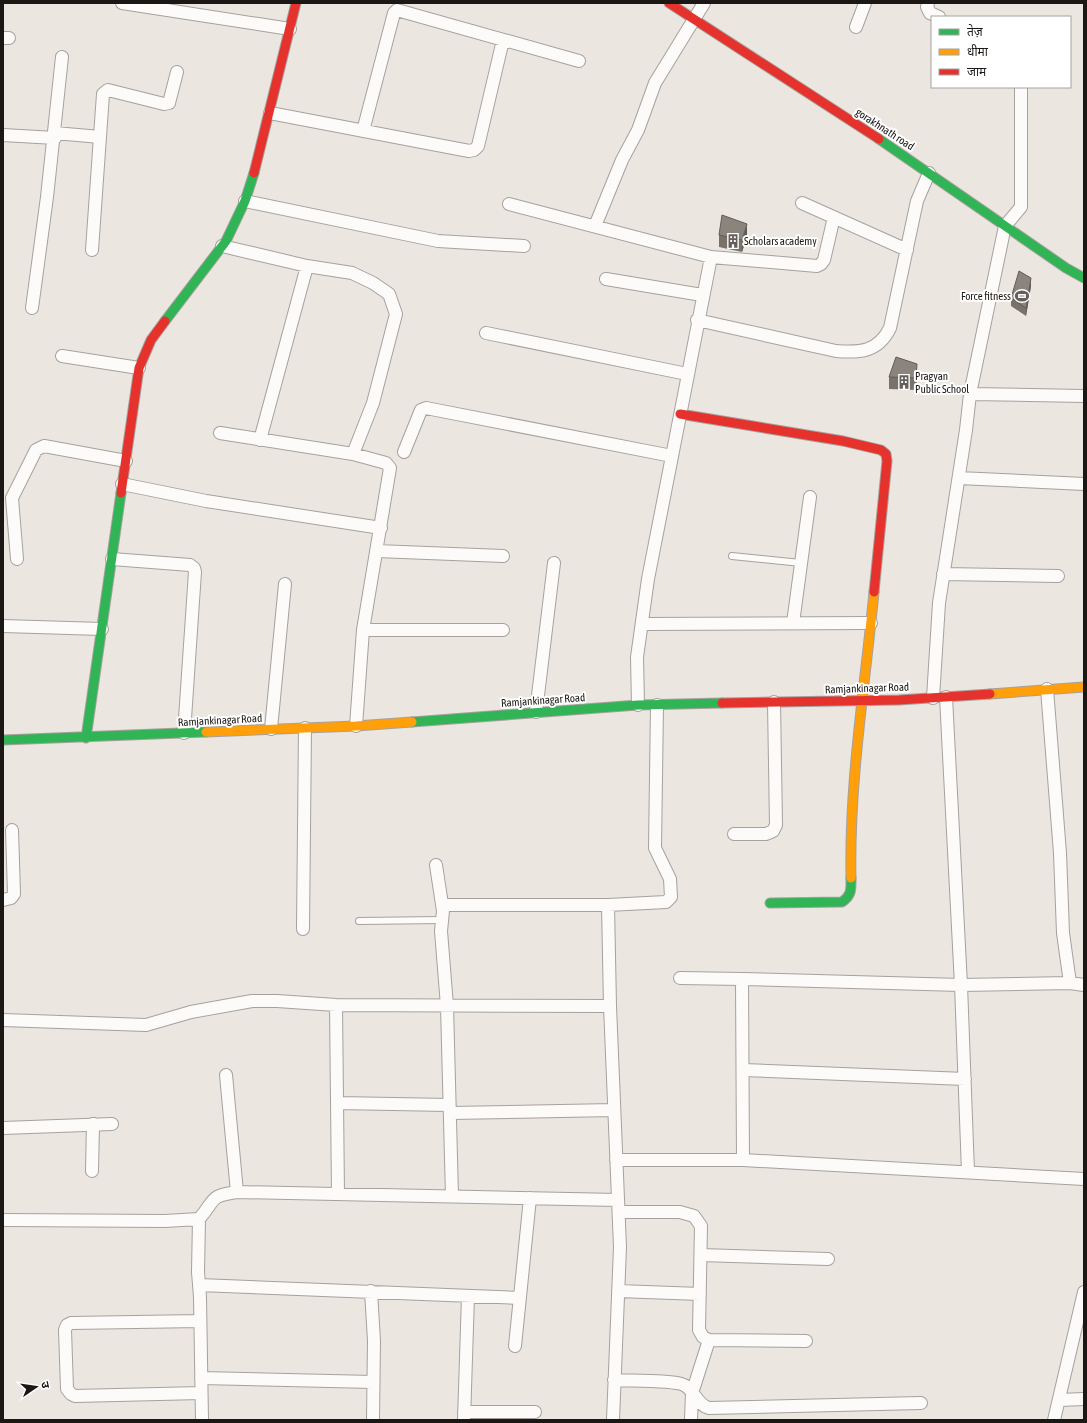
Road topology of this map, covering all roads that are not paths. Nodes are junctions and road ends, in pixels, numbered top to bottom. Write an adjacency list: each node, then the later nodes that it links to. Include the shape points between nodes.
1 (122, 3): 10 (street)
2 (296, 3): 10 (street)
3 (669, 3): 8 (street, gorakhnath road)
4 (704, 3): 8 (street)
5 (865, 3): 9 (street)
6 (928, 3): 7 (street, via 930,13)
7 (937, 16)
8 (694, 19): 21 (street, gorakhnath road); 26 (street, via 655,83 638,130 622,160)
9 (856, 27)
10 (290, 29): 16 (street)
11 (503, 40): 13 (street); 17 (street, via 478,146 474,150); 17 (street, via 397,10 394,13)
12 (62, 57): 19 (street)
13 (578, 61)
14 (177, 72): 20 (street, via 169,103 164,104 108,90 105,92)
15 (1021, 88): 27 (street, via 1021,207)
16 (270, 113): 17 (street); 22 (street)
17 (363, 131)
18 (3, 135): 19 (street)
19 (55, 135): 20 (street); 37 (street)
20 (100, 137): 30 (street)
21 (929, 173): 27 (street, gorakhnath road); 31 (street, via 917,201)
22 (245, 201): 28 (street); 29 (street, via 438,241)
23 (802, 203): 25 (street)
24 (509, 204): 26 (street)
25 (834, 217): 31 (street); 32 (street, via 824,260 817,266)
26 (595, 226): 32 (street)
27 (1005, 226): 34 (street, gorakhnath road); 43 (street)
28 (222, 246): 33 (street); 41 (street, via 151,340)
29 (524, 246)
30 (92, 250)
31 (907, 250): 38 (street, via 890,328 883,340 873,348 852,352 836,351)
32 (711, 257): 36 (street)
33 (307, 266): 47 (street); 49 (street, via 352,273 373,283 389,294 396,314 373,403)
34 (1084, 278)
35 (606, 279): 36 (street)
36 (702, 295): 38 (street)
37 (32, 308)
38 (697, 320): 42 (street)
39 (486, 333): 42 (street)
40 (62, 356): 41 (street)
41 (139, 368): 51 (street)
42 (687, 374): 45 (street)
43 (970, 394): 44 (street); 52 (street)
44 (1084, 396)
45 (680, 414): 50 (street); 68 (street, via 843,440 881,450 886,454)
46 (220, 433): 47 (street)
47 (260, 440): 49 (street)
48 (404, 452): 50 (street, via 421,410 426,408)
49 (353, 454): 56 (street, via 386,463 390,468)
50 (672, 456): 69 (street)
51 (126, 461): 53 (street); 60 (street, via 39,447 12,498)
52 (959, 478): 54 (street); 64 (street)
53 (122, 484): 56 (street, via 206,501); 61 (street)
54 (1084, 484)
55 (810, 497): 63 (street)
56 (381, 528): 57 (street)
57 (377, 551): 58 (street); 72 (street)
58 (504, 556)
59 (732, 556): 63 (lane)
60 (17, 559)
61 (112, 559): 71 (street); 86 (street, via 194,568)
62 (554, 563): 82 (street)
63 (801, 563): 67 (street)
64 (943, 574): 65 (street); 77 (street)
65 (1058, 576)
66 (285, 584): 85 (street)
67 (793, 623): 68 (street); 69 (street)
68 (872, 623): 78 (street)
69 (642, 624): 80 (street, via 637,657)
70 (3, 626): 71 (street)
71 (102, 629): 87 (street)
72 (364, 630): 73 (street); 83 (street)
73 (503, 630)
74 (1084, 687): 75 (street, Ramjankinagar Road)
75 (1047, 689): 76 (street, Ramjankinagar Road); 101 (street, via 1060,853 1063,934)
76 (946, 696): 77 (street, Ramjankinagar Road); 102 (street)
77 (933, 698): 78 (street, Ramjankinagar Road)
78 (863, 701): 79 (street, Ramjankinagar Road); 93 (street, via 858,724 850,838 851,892 842,902)
79 (774, 702): 81 (street, Ramjankinagar Road); 90 (street, via 776,825 773,831 766,834)
80 (638, 705): 81 (street, Ramjankinagar Road); 82 (street, Ramjankinagar Road)
81 (657, 705): 95 (street, via 655,848 670,880 671,897 666,902)
82 (536, 712): 83 (street, Ramjankinagar Road)
83 (356, 726): 84 (street, Ramjankinagar Road)
84 (305, 728): 85 (street, Ramjankinagar Road); 98 (street)
85 (271, 730): 86 (street, Ramjankinagar Road)
86 (184, 733): 87 (street, Ramjankinagar Road)
87 (86, 738): 88 (street, Ramjankinagar Road)
88 (3, 740)
89 (12, 830): 92 (street, via 14,894 11,898)
90 (734, 834)
91 (436, 865): 94 (street)
92 (3, 900)
93 (770, 903)
94 (442, 905): 95 (street); 96 (street)
95 (608, 905): 106 (street)
96 (442, 920): 97 (lane); 105 (street)
97 (359, 921)
98 (303, 929)
99 (680, 978): 100 (street)
100 (742, 979): 102 (street); 108 (street)
101 (1070, 983): 102 (street); 103 (street)
102 (961, 985): 110 (street)
103 (1084, 985)
104 (336, 1005): 105 (street); 107 (street, via 277,1000 252,1001 191,1012 146,1025); 111 (street)
105 (447, 1006): 106 (street); 112 (street)
106 (610, 1006): 113 (street)
107 (3, 1020)
108 (742, 1070): 110 (street); 118 (street)
109 (226, 1075): 122 (street)
110 (965, 1079): 120 (street)
111 (337, 1103): 112 (street); 123 (street)
112 (450, 1109): 113 (street); 124 (street)
113 (614, 1110): 117 (street)
114 (93, 1124): 115 (street); 116 (street); 119 (street)
115 (112, 1124)
116 (3, 1128)
117 (616, 1160): 118 (street); 126 (street)
118 (743, 1160): 120 (street)
119 (92, 1171)
120 (968, 1172): 121 (street)
121 (1084, 1179)
122 (237, 1192): 123 (street); 128 (street, via 222,1194 212,1200)
123 (338, 1194): 124 (street)
124 (452, 1196): 125 (street)
125 (530, 1198): 126 (street); 138 (street)
126 (618, 1200): 127 (street)
127 (619, 1212): 130 (street, via 680,1212 694,1216 701,1226); 134 (street)
128 (199, 1219): 129 (street); 132 (street)
129 (3, 1220)
130 (701, 1255): 131 (street); 136 (street)
131 (828, 1259)
132 (199, 1285): 133 (street); 139 (street)
133 (371, 1291): 137 (street); 145 (street)
134 (618, 1291): 136 (street); 144 (street)
135 (1084, 1292): 149 (street)
136 (700, 1294): 140 (street, via 699,1330 703,1337)
137 (468, 1296): 138 (street); 152 (street)
138 (520, 1298): 142 (street)
139 (200, 1321): 143 (street); 147 (street, via 71,1323 65,1330 67,1389 75,1396)
140 (709, 1340): 141 (street); 146 (street)
141 (806, 1341)
142 (515, 1346)
143 (201, 1378): 145 (street); 147 (street)
144 (614, 1380): 146 (street, via 679,1384); 155 (street)
145 (373, 1382): 154 (street)
146 (693, 1390): 150 (street, via 704,1406 709,1408); 156 (street)
147 (201, 1393): 153 (street)
148 (1084, 1399): 149 (street)
149 (1059, 1400): 157 (street)
150 (921, 1403)
151 (535, 1412): 152 (street)
152 (464, 1416)
153 (202, 1420)
154 (373, 1420)
155 (613, 1420)
156 (691, 1420)
157 (1054, 1420)

